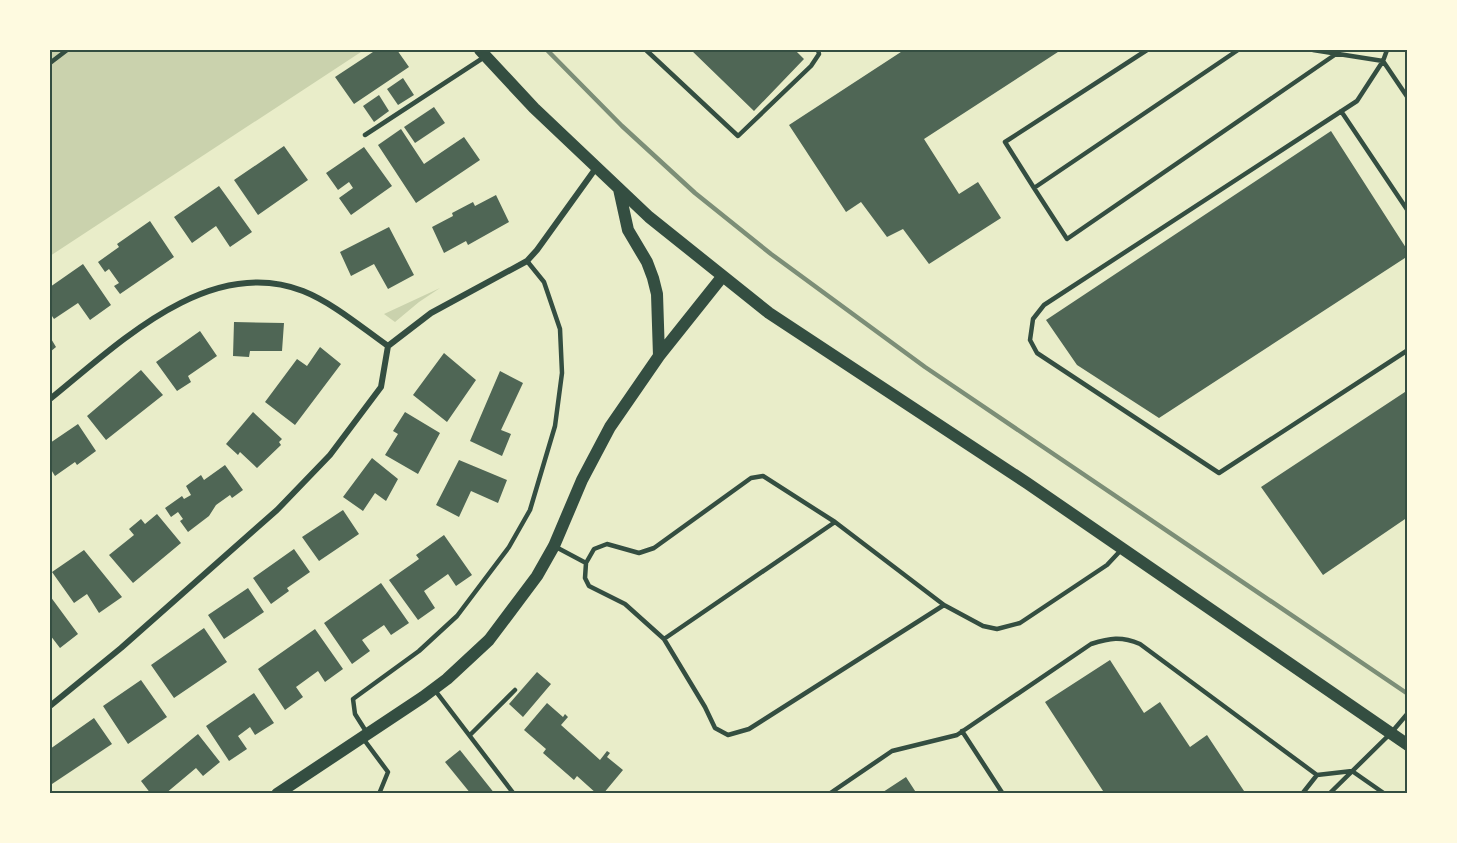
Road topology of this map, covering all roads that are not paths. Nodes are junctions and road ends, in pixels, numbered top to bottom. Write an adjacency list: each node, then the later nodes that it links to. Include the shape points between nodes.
1 (67, 50): 11 (lane)
2 (646, 50): 3 (lane, via 738,136 811,66)
3 (818, 50)
4 (1147, 50): 17 (lane, via 1005,142)
5 (1238, 50): 17 (lane)
6 (1313, 50): 9 (lane)
7 (1387, 50): 10 (lane)
8 (483, 53): 15 (lane); 16 (main road)
9 (1336, 54): 10 (lane); 17 (lane, via 1067,239)
10 (1383, 61): 12 (lane); 14 (lane, via 1357,101)
11 (50, 63)
12 (1406, 92): 13 (lane)
13 (1407, 98)
14 (1341, 111): 19 (lane); 23 (lane, via 1044,305 1033,319 1030,340 1037,353 1219,473)
15 (365, 135)
16 (596, 168): 18 (main road); 20 (street)
17 (1034, 188)
18 (619, 189): 21 (main road); 24 (main road, via 628,230 654,278)
19 (1407, 211)
20 (527, 261): 22 (street, via 431,313); 39 (lane, via 544,282 560,329 562,373 555,426 530,510 509,547 457,616 419,651 353,699)
21 (722, 277): 24 (main road); 28 (main road, via 769,313)
22 (388, 346): 25 (street, via 303,291 273,283 240,284 213,289 148,321); 34 (street, via 381,387 330,455 277,510)
23 (1407, 350)
24 (659, 356): 27 (main road, via 595,452)
25 (50, 399)
26 (835, 522): 29 (lane, via 763,476 751,478 654,548 639,553 607,544 594,549); 30 (lane); 31 (lane)
27 (554, 546): 29 (lane); 32 (main road, via 537,576 489,640)
28 (1122, 549): 30 (lane, via 1107,565 1008,627 983,626); 37 (main road)
29 (586, 563): 31 (lane, via 589,586 625,604)
30 (944, 605): 31 (lane, via 749,729 728,735 715,728)
31 (664, 639)
32 (434, 689): 38 (lane); 39 (main road)
33 (515, 690): 38 (lane)
34 (50, 706)
35 (1407, 713): 37 (lane)
36 (962, 731): 42 (lane, via 1091,644 1125,638 1140,644); 46 (lane, via 892,752); 47 (lane)
37 (1391, 733): 40 (main road); 41 (lane)
38 (470, 735): 45 (lane)
39 (365, 736): 43 (main road); 44 (lane, via 388,772)
40 (1407, 745)
41 (1352, 771): 42 (lane); 49 (lane); 50 (lane)
42 (1317, 775): 48 (lane)
43 (277, 794)
44 (379, 794)
45 (514, 794)
46 (829, 794)
47 (1003, 794)
48 (1302, 794)
49 (1329, 794)
50 (1385, 794)

